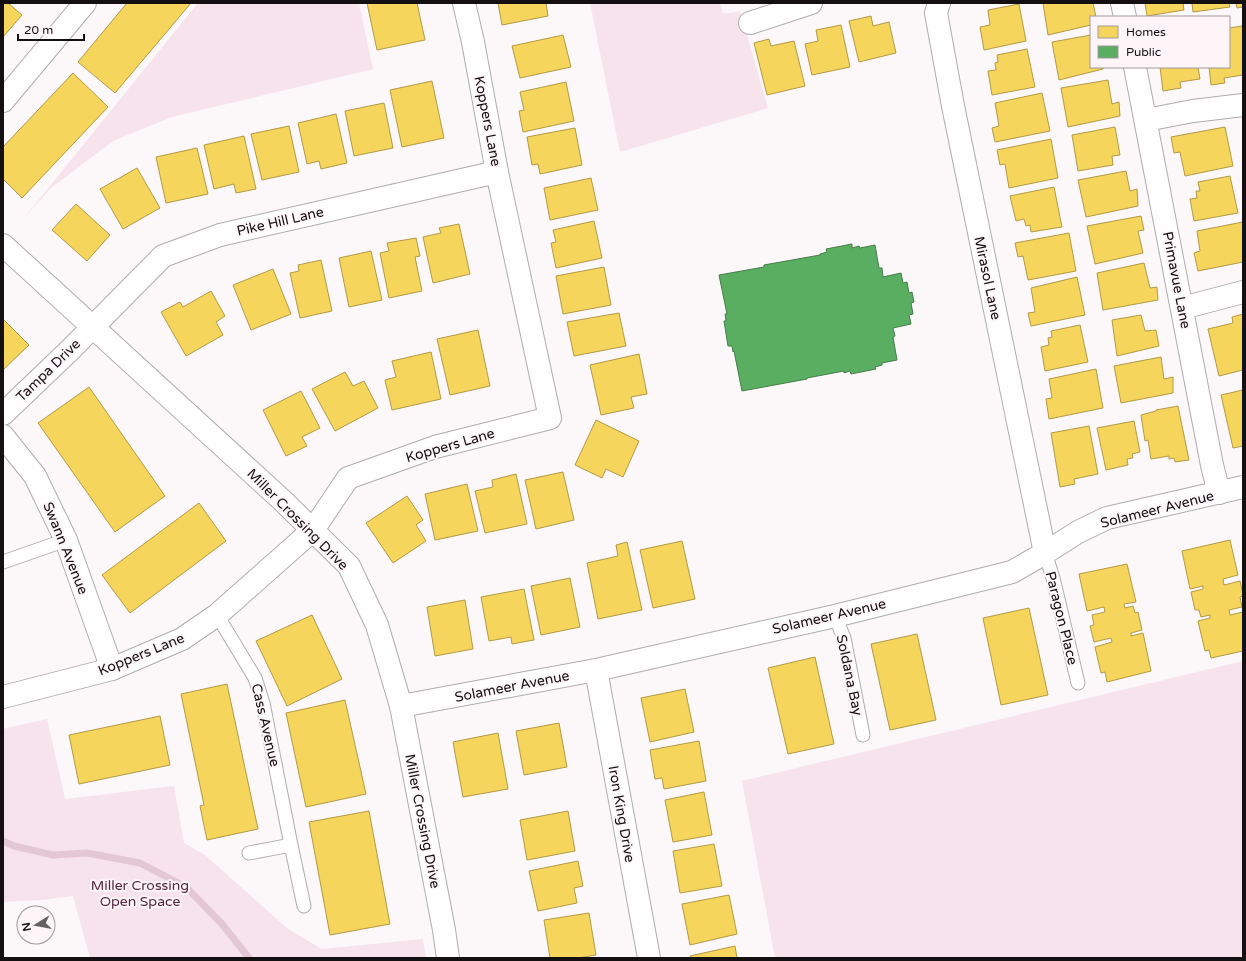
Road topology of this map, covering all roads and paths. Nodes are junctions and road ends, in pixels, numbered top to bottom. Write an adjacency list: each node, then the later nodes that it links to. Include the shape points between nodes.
1 (85, 3): 9 (street)
2 (464, 3): 12 (street, Koppers Lane)
3 (811, 3): 7 (street)
4 (939, 3): 23 (street, Mirasol Lane, via 936,13 953,106)
5 (1122, 3): 6 (street)
6 (1125, 16)
7 (750, 23)
8 (1135, 68): 11 (street, Primavue Lane)
9 (6, 91)
10 (1243, 105): 11 (street)
11 (1146, 120): 15 (street, Primavue Lane)
12 (497, 172): 16 (street, Pike Hill Lane, via 220,235 163,256); 21 (street, Koppers Lane, via 550,418 435,447 348,478)
13 (3, 245): 16 (street, Miller Crossing Drive)
14 (1243, 292): 15 (street)
15 (1182, 308): 20 (street, Primavue Lane)
16 (93, 327): 17 (street, Tampa Drive); 21 (street, Miller Crossing Drive)
17 (3, 414)
18 (3, 436): 22 (street, Swann Avenue, via 34,476)
19 (1243, 487): 20 (street, Solameer Avenue)
20 (1219, 493): 23 (street, Solameer Avenue, via 1107,518 1078,532)
21 (313, 530): 25 (street, Koppers Lane); 31 (street, Miller Crossing Drive, via 349,566 377,625)
22 (66, 540): 24 (lane); 27 (street, Swann Avenue)
23 (1045, 553): 26 (street, Solameer Avenue, via 1012,572); 29 (lane, Paragon Place)
24 (3, 562)
25 (217, 614): 27 (street, Koppers Lane, via 182,639); 33 (lane, Cass Avenue, via 255,678 261,696)
26 (835, 616): 28 (street, Solameer Avenue); 32 (lane, Soldana Bay, via 844,638)
27 (112, 669): 30 (street, Koppers Lane)
28 (596, 670): 31 (street, Solameer Avenue); 37 (street, Iron King Drive)
29 (1078, 683)
30 (3, 697)
31 (401, 706): 36 (street, Miller Crossing Drive)
32 (863, 734)
33 (291, 845): 34 (lane); 35 (lane, Cass Avenue)
34 (249, 853)
35 (304, 906)
36 (448, 958)
37 (649, 958)

